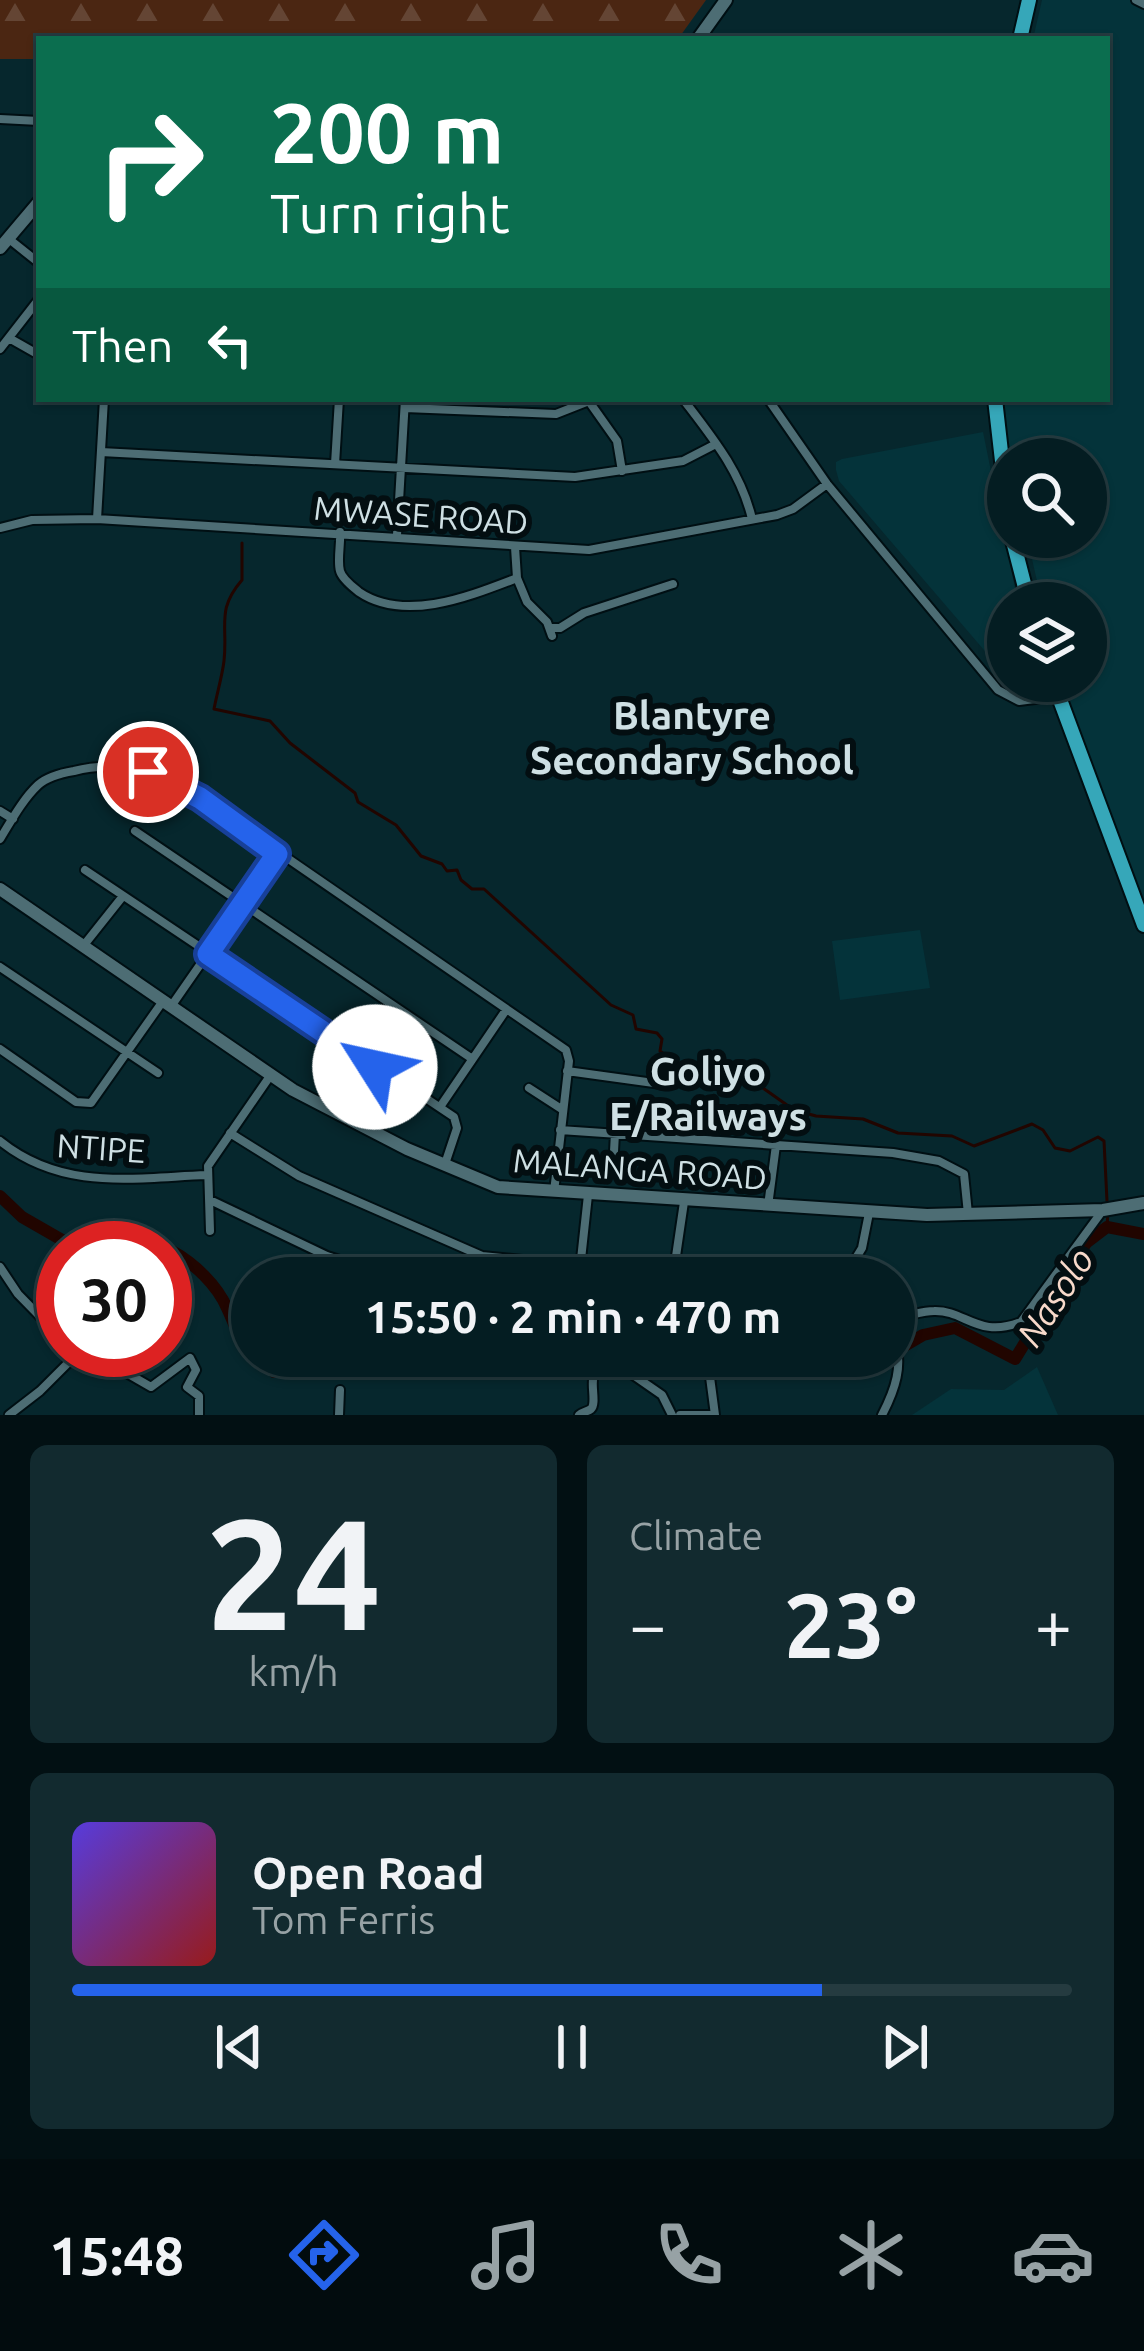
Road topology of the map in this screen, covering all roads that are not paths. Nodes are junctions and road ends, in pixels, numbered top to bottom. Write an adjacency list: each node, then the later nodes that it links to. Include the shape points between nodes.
1 (726, 0): 3 (street)
2 (1029, 0): 4 (main road)
3 (700, 36)
4 (1021, 36)
5 (0, 119): 6 (street)
6 (36, 121)
7 (36, 206): 8 (street)
8 (4, 243): 9 (street)
9 (36, 260)
10 (36, 303): 11 (street)
11 (9, 338): 12 (street); 13 (street)
12 (0, 349)
13 (36, 353)
14 (104, 402): 25 (street)
15 (339, 402): 26 (street)
16 (583, 402): 22 (street, via 556,414)
17 (589, 402): 28 (street, via 616,442)
18 (685, 402): 24 (street)
19 (770, 402): 29 (street)
20 (994, 402): 23 (main road)
21 (405, 404): 22 (street); 27 (street)
22 (468, 404)
23 (999, 438)
24 (716, 444): 28 (street, via 682,461); 31 (street, via 745,488)
25 (101, 452): 26 (street); 30 (street)
26 (335, 464): 27 (street)
27 (402, 469): 28 (street, via 575,477); 34 (street)
28 (622, 471)
29 (827, 484): 31 (street, MWASE ROAD, via 793,508); 38 (street)
30 (97, 519): 32 (street, MWASE ROAD); 33 (street, MWASE ROAD)
31 (752, 519): 35 (street, MWASE ROAD, via 590,550)
32 (0, 528)
33 (340, 532): 34 (street, MWASE ROAD); 36 (street, via 344,578 391,606 427,605)
34 (397, 536): 35 (street, MWASE ROAD)
35 (515, 547): 36 (street)
36 (517, 578): 37 (street, via 552,632)
37 (673, 584)
38 (987, 677)
39 (1061, 702): 49 (main road)
40 (0, 811): 41 (street)
41 (13, 819): 43 (street); 44 (street, via 45,779 127,766 172,782)
42 (135, 831): 48 (street)
43 (0, 839)
44 (277, 854): 48 (street); 54 (street)
45 (85, 871): 47 (street)
46 (0, 889): 50 (street, MALANGA ROAD)
47 (123, 896): 50 (street); 51 (street)
48 (243, 903): 51 (street); 57 (street)
49 (1144, 925)
50 (84, 945): 53 (street, MALANGA ROAD)
51 (208, 954): 53 (street); 63 (street)
52 (0, 967): 56 (street)
53 (168, 1002): 56 (street); 61 (street, MALANGA ROAD)
54 (506, 1010): 57 (street); 58 (street, via 566,1050)
55 (0, 1049): 56 (street, via 83,1105 99,1096)
56 (127, 1053): 60 (street)
57 (471, 1058): 63 (street)
58 (567, 1071): 59 (street, via 661,1084); 64 (street)
59 (663, 1072)
60 (158, 1073)
61 (270, 1076): 66 (street); 70 (street, MALANGA ROAD)
62 (529, 1088): 64 (street)
63 (440, 1106): 70 (street, via 457,1128)
64 (563, 1110): 65 (street)
65 (560, 1130): 67 (street); 73 (street)
66 (230, 1133): 72 (street); 84 (street, via 299,1176)
67 (615, 1133): 69 (street); 71 (street)
68 (0, 1141): 72 (street, NTIPE, via 46,1171 76,1177)
69 (776, 1145): 78 (street); 81 (street, via 952,1166 964,1174)
70 (444, 1166): 73 (street, MALANGA ROAD, via 498,1187)
71 (613, 1170)
72 (206, 1175): 75 (street)
73 (554, 1193): 74 (street, MALANGA ROAD)
74 (588, 1195): 76 (street, MALANGA ROAD); 85 (street)
75 (210, 1200): 82 (street); 83 (street)
76 (683, 1202): 78 (street, MALANGA ROAD); 86 (street)
77 (1144, 1202): 79 (street, MALANGA ROAD)
78 (768, 1206): 80 (street, MALANGA ROAD)
79 (1103, 1210): 81 (street, MALANGA ROAD); 90 (street, via 1021,1322 986,1327)
80 (869, 1211): 81 (street, MALANGA ROAD); 87 (street)
81 (968, 1215)
82 (210, 1231)
83 (330, 1257)
84 (491, 1257)
85 (580, 1257)
86 (676, 1257)
87 (858, 1257)
88 (0, 1267): 89 (street)
89 (36, 1312)
90 (915, 1314)
91 (192, 1362): 99 (street, via 187,1387 199,1396)
92 (52, 1377): 98 (street)
93 (133, 1377): 94 (street, via 151,1387)
94 (164, 1377)
95 (710, 1377): 103 (street)
96 (897, 1377): 104 (street)
97 (340, 1390): 100 (street)
98 (9, 1415)
99 (199, 1415)
100 (339, 1415)
101 (578, 1415): 102 (street, via 594,1402 594,1375 610,1368 657,1390)
102 (676, 1415): 103 (street)
103 (714, 1415)
104 (882, 1415)

